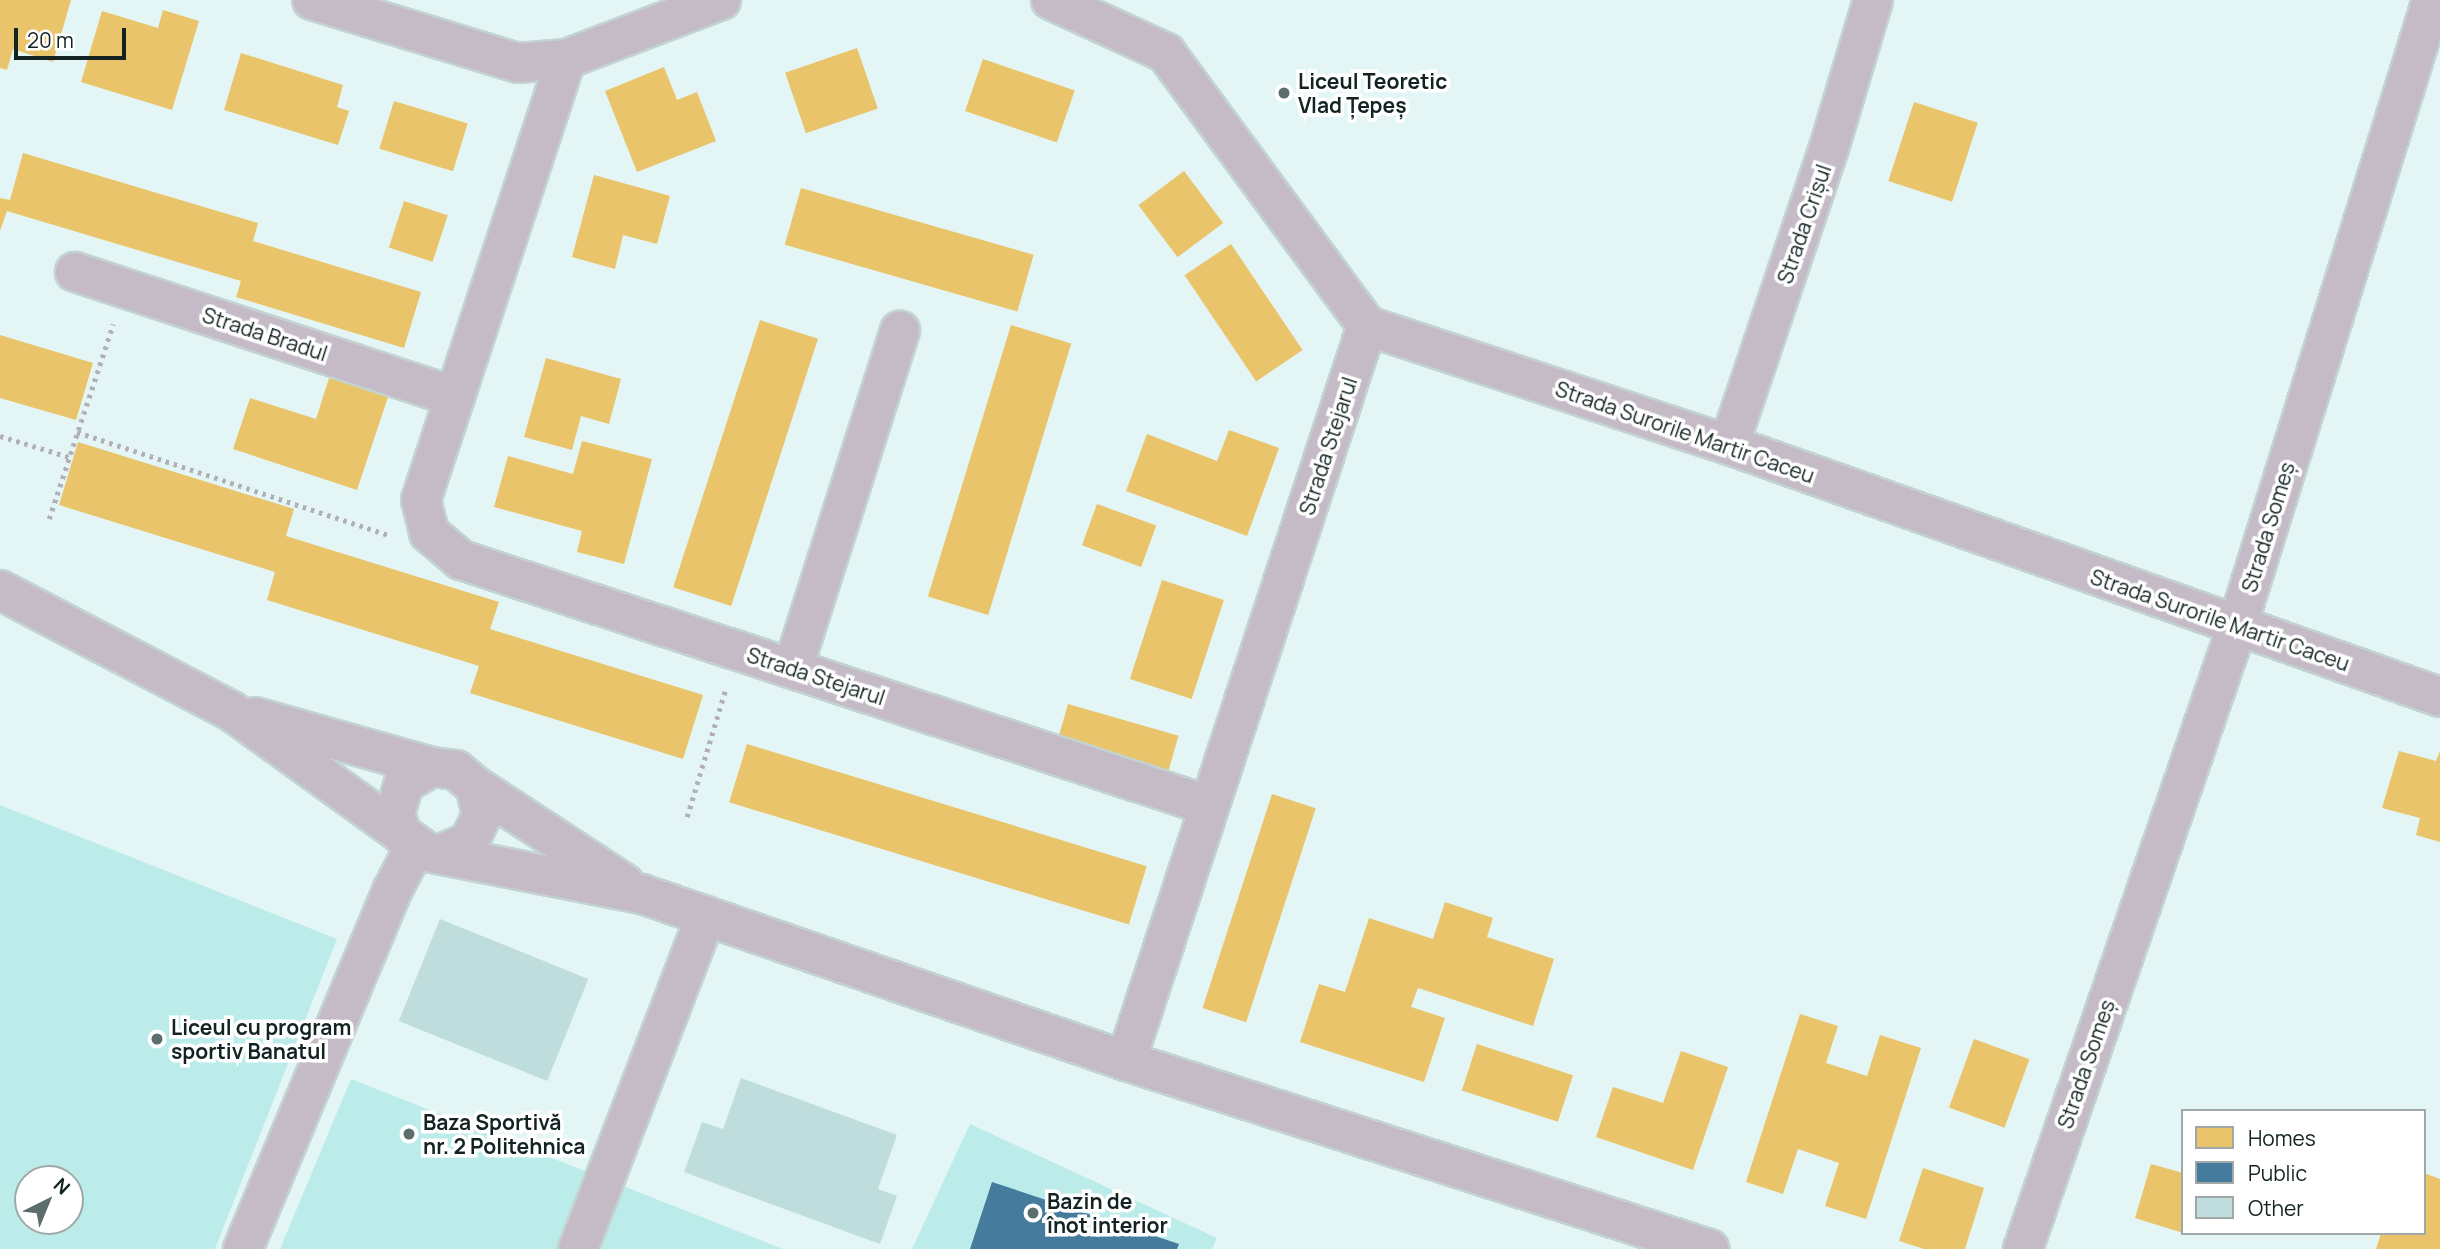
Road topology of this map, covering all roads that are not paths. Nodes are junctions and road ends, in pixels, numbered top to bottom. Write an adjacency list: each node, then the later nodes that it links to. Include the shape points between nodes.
1 (313, 0): 6 (street, via 518,63)
2 (721, 0): 6 (street)
3 (1051, 0): 8 (street, via 1166,53)
4 (1873, 0): 11 (street, Strada Crișul, via 1829,148)
5 (2432, 0): 13 (street, Strada Someș)
6 (566, 59): 10 (street)
7 (75, 272): 10 (street, Strada Bradul)
8 (1367, 326): 11 (street, Strada Surorile Martir Caceu); 19 (street, Strada Stejarul)
9 (900, 331): 14 (street)
10 (455, 397): 14 (street, Strada Stejarul, via 421,500 429,533 461,560)
11 (1729, 445): 13 (street, Strada Surorile Martir Caceu)
12 (0, 590): 16 (street)
13 (2237, 627): 15 (street, Strada Surorile Martir Caceu); 27 (street, Strada Someș)
14 (793, 668): 19 (street, Strada Stejarul)
15 (2440, 696)
16 (230, 710): 17 (street); 20 (street)
17 (432, 767): 18 (street, via 456,770); 20 (street, via 412,775 398,792 395,814)
18 (475, 786): 20 (street, via 482,805 480,825 460,848); 21 (street)
19 (1210, 806): 23 (street, Strada Stejarul)
20 (419, 845): 21 (street); 24 (street, via 386,903)
21 (642, 894): 22 (street)
22 (706, 916): 23 (street); 25 (street)
23 (1126, 1061): 26 (street)
24 (243, 1249)
25 (578, 1249)
26 (1709, 1249)
27 (2023, 1249)

